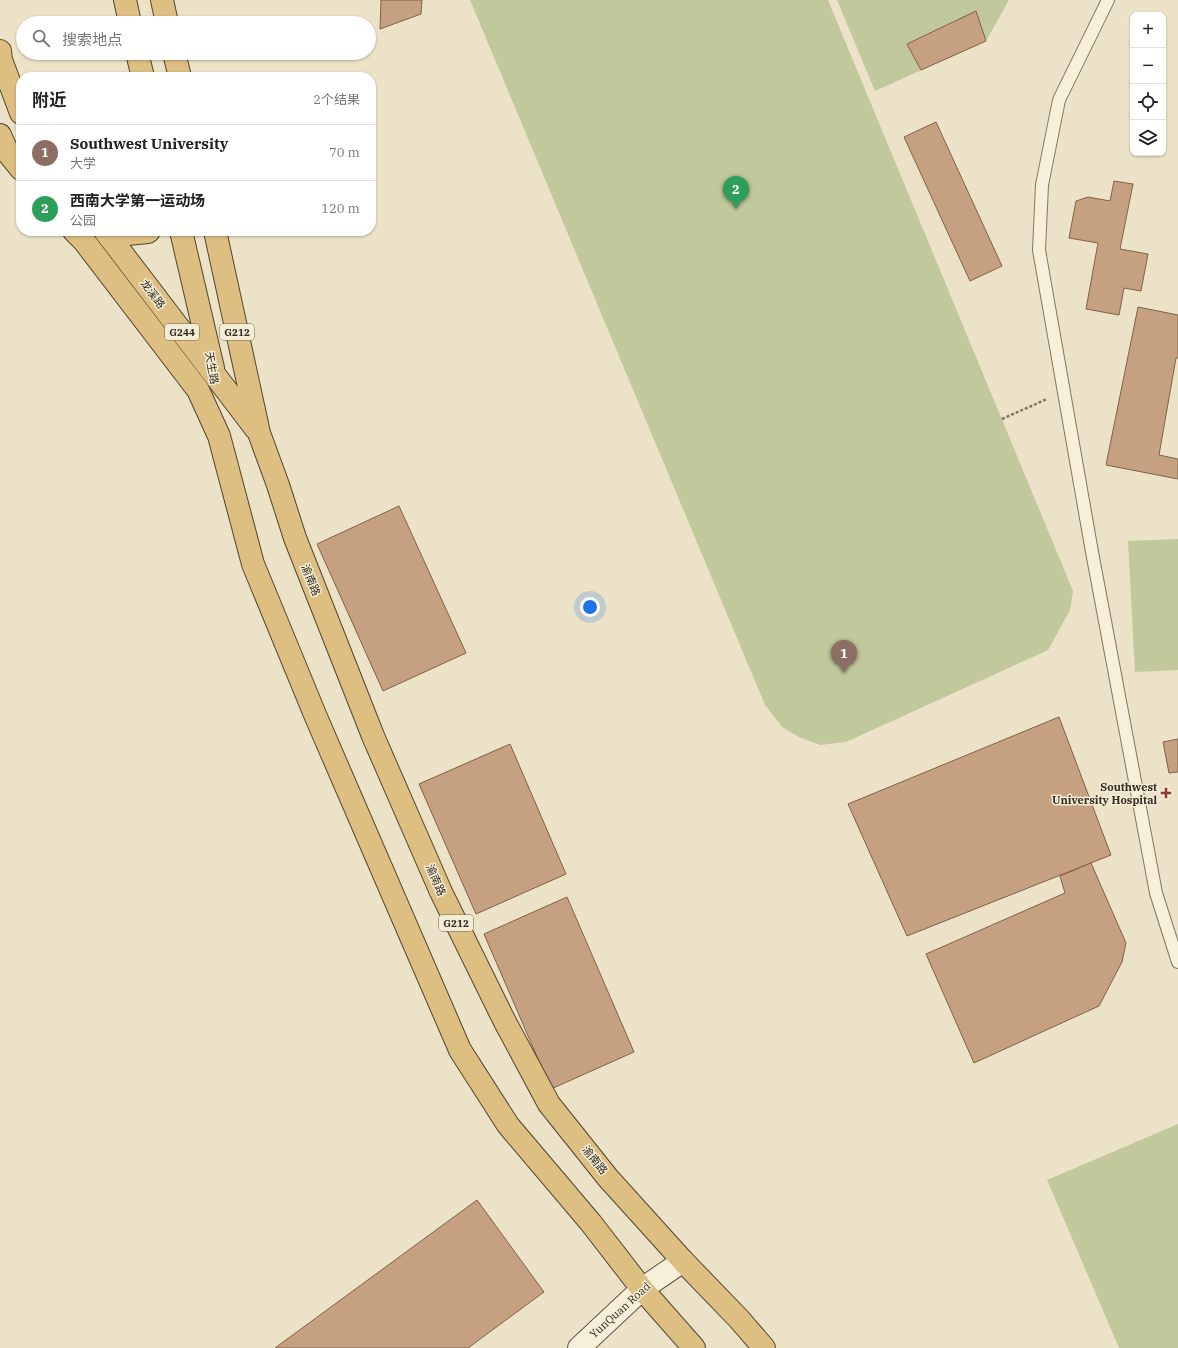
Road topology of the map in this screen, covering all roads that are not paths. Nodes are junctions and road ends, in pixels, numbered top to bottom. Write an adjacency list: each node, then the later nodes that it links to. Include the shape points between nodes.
1 (125, 0): 4 (highway)
2 (162, 0): 5 (highway)
3 (1108, 0): 21 (lane, via 1059,100 1042,185 1039,250 1156,893)
4 (128, 16)
5 (165, 16)
6 (0, 51): 11 (highway)
7 (139, 60): 9 (highway)
8 (176, 60): 10 (highway)
9 (142, 72)
10 (179, 72)
11 (16, 100)
12 (0, 134): 13 (highway, via 8,154)
13 (16, 163)
14 (79, 236): 20 (highway, 龙溪路 / G244, via 198,390)
15 (109, 236): 18 (highway, 龙溪路 / G244)
16 (182, 236): 18 (highway, 天生路 / G212)
17 (216, 236): 19 (highway, G212)
18 (215, 376): 19 (highway, 龙溪路 / G244); 20 (highway, 天生路 / G212)
19 (259, 433): 22 (highway, 渝南路 / G212, via 295,538 373,736 441,892 504,1020 549,1104 608,1178)
20 (219, 436): 23 (highway, G212, via 253,564 460,1050 508,1125 591,1223)
21 (1178, 962)
22 (683, 1261): 23 (main road, YunQuan Road); 26 (highway, 渝南路 / G212)
23 (642, 1289): 24 (main road, YunQuan Road); 25 (highway, G212)
24 (579, 1348)
25 (694, 1348)
26 (764, 1348)

